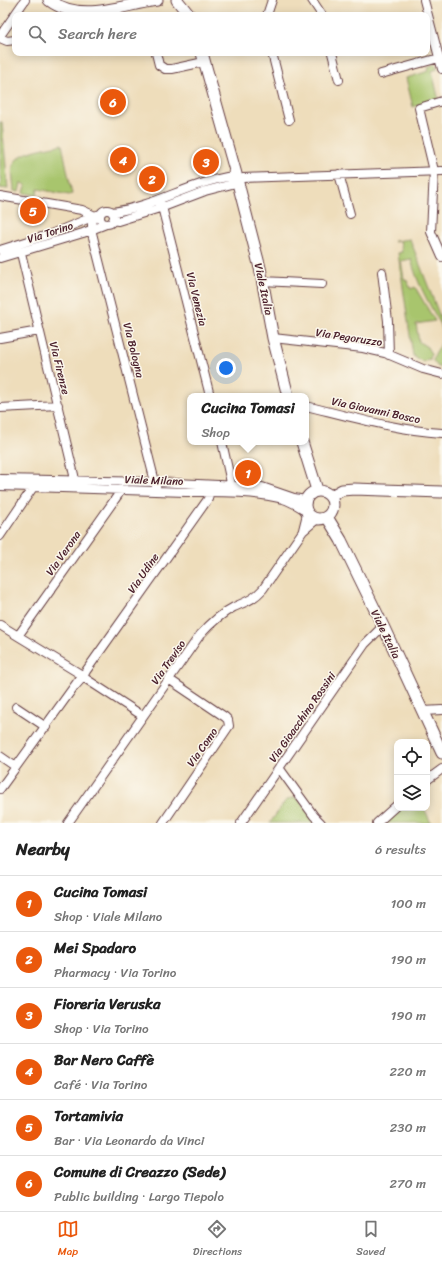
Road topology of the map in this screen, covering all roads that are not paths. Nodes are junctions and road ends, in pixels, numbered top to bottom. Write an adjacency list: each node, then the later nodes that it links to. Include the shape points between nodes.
1 (24, 0): 10 (street)
2 (49, 0): 9 (main road, via 68,10 79,12 91,12)
3 (157, 0): 9 (main road)
4 (177, 0): 11 (main road)
5 (186, 0): 12 (main road)
6 (272, 0): 13 (street)
7 (312, 0): 14 (street)
8 (424, 0): 15 (street)
9 (139, 1)
10 (16, 12)
11 (187, 12)
12 (188, 12)
13 (268, 12)
14 (320, 12)
15 (427, 12)
16 (12, 18): 18 (street)
17 (430, 23): 24 (street)
18 (0, 37): 19 (street)
19 (12, 40)
20 (157, 56): 23 (street, via 159,65 165,70)
21 (273, 56): 29 (street)
22 (333, 56): 27 (street)
23 (203, 58): 32 (main road, Viale Italia)
24 (439, 58): 25 (street); 26 (street)
25 (442, 69)
26 (381, 74)
27 (339, 80)
28 (442, 101): 30 (street, via 419,108)
29 (289, 120)
30 (438, 171): 31 (street, Via Torino); 41 (street, via 431,232)
31 (339, 174): 32 (street, Via Torino); 35 (street)
32 (238, 179): 34 (street, Via Torino, via 219,178 207,181); 44 (main road, Viale Italia)
33 (0, 196): 36 (street)
34 (162, 203): 37 (street, Via Torino, via 118,221); 51 (street, Via Venezia)
35 (350, 214)
36 (98, 215): 37 (street, via 101,220); 37 (street, Via Torino, via 106,210); 38 (street, Via Bologna, via 92,223); 39 (street, Via Torino)
37 (110, 219): 38 (street, Via Torino)
38 (92, 230): 40 (street, Via Torino); 62 (street, Via Bologna)
39 (0, 250)
40 (20, 253): 42 (street, Via Torino); 46 (street, Via Firenze)
41 (442, 257)
42 (0, 258)
43 (382, 272): 49 (street)
44 (262, 281): 45 (street); 48 (main road, Viale Italia)
45 (322, 284)
46 (40, 331): 47 (street); 53 (street, Via Firenze)
47 (0, 338)
48 (273, 338): 49 (street, Via Pegoruzzo, via 363,348); 52 (main road, Viale Italia)
49 (389, 355): 50 (street, Via Pegoruzzo)
50 (442, 374)
51 (209, 393)
52 (287, 393)
53 (58, 405): 55 (street); 63 (street, Via Firenze)
54 (309, 407): 56 (street, Via Giovanni Bosco, via 416,431)
55 (0, 408)
56 (442, 433)
57 (223, 445): 68 (street)
58 (303, 445): 69 (main road)
59 (0, 478): 60 (street, Viale Milano)
60 (39, 479): 63 (street, Viale Milano); 65 (street)
61 (125, 481): 62 (street, Viale Milano); 63 (street, Viale Milano); 67 (street, Via Verona)
62 (155, 482): 66 (street, Viale Milano); 70 (street, Via Bologna)
63 (76, 484): 65 (street, Viale Milano); 67 (street, Viale Milano)
64 (0, 486): 65 (street, Viale Milano)
65 (35, 487): 74 (street)
66 (210, 488): 68 (street, Viale Milano); 70 (street, Viale Milano); 78 (street, Via Udine, via 208,499)
67 (121, 490): 70 (street, Viale Milano); 77 (street, Via Verona)
68 (232, 490): 73 (street, Viale Milano, via 262,487 294,498)
69 (317, 490): 72 (main road, via 324,491); 73 (main road, via 310,494)
70 (157, 491)
71 (442, 492): 72 (main road, via 354,489 342,490)
72 (330, 496): 73 (main road, via 334,505 333,510)
73 (312, 512): 76 (main road, Viale Italia, via 341,540); 79 (street, Via Treviso, via 303,531 263,589 256,597 224,613 210,624)
74 (0, 536)
75 (0, 625): 77 (street)
76 (383, 626): 82 (main road, Viale Italia); 88 (street, Via Gioacchino Rossini, via 365,644)
77 (18, 636): 78 (street)
78 (84, 674): 83 (street); 84 (street, Via Udine)
79 (170, 680): 83 (street, Via Treviso); 94 (street, Via Como, via 228,720 229,726)
80 (16, 707): 84 (street)
81 (442, 710): 82 (street)
82 (423, 711): 85 (main road, Viale Italia)
83 (143, 716): 93 (street, Via Treviso)
84 (46, 727): 87 (street, Via Udine)
85 (442, 753)
86 (0, 756): 87 (street)
87 (16, 767): 91 (street, Via Udine)
88 (280, 769): 95 (street, Via Gioacchino Rossini); 96 (street)
89 (442, 770): 90 (street)
90 (430, 778)
91 (0, 789)
92 (394, 808): 97 (street)
93 (68, 823)
94 (163, 823)
95 (241, 823)
96 (321, 823)
97 (377, 823)

